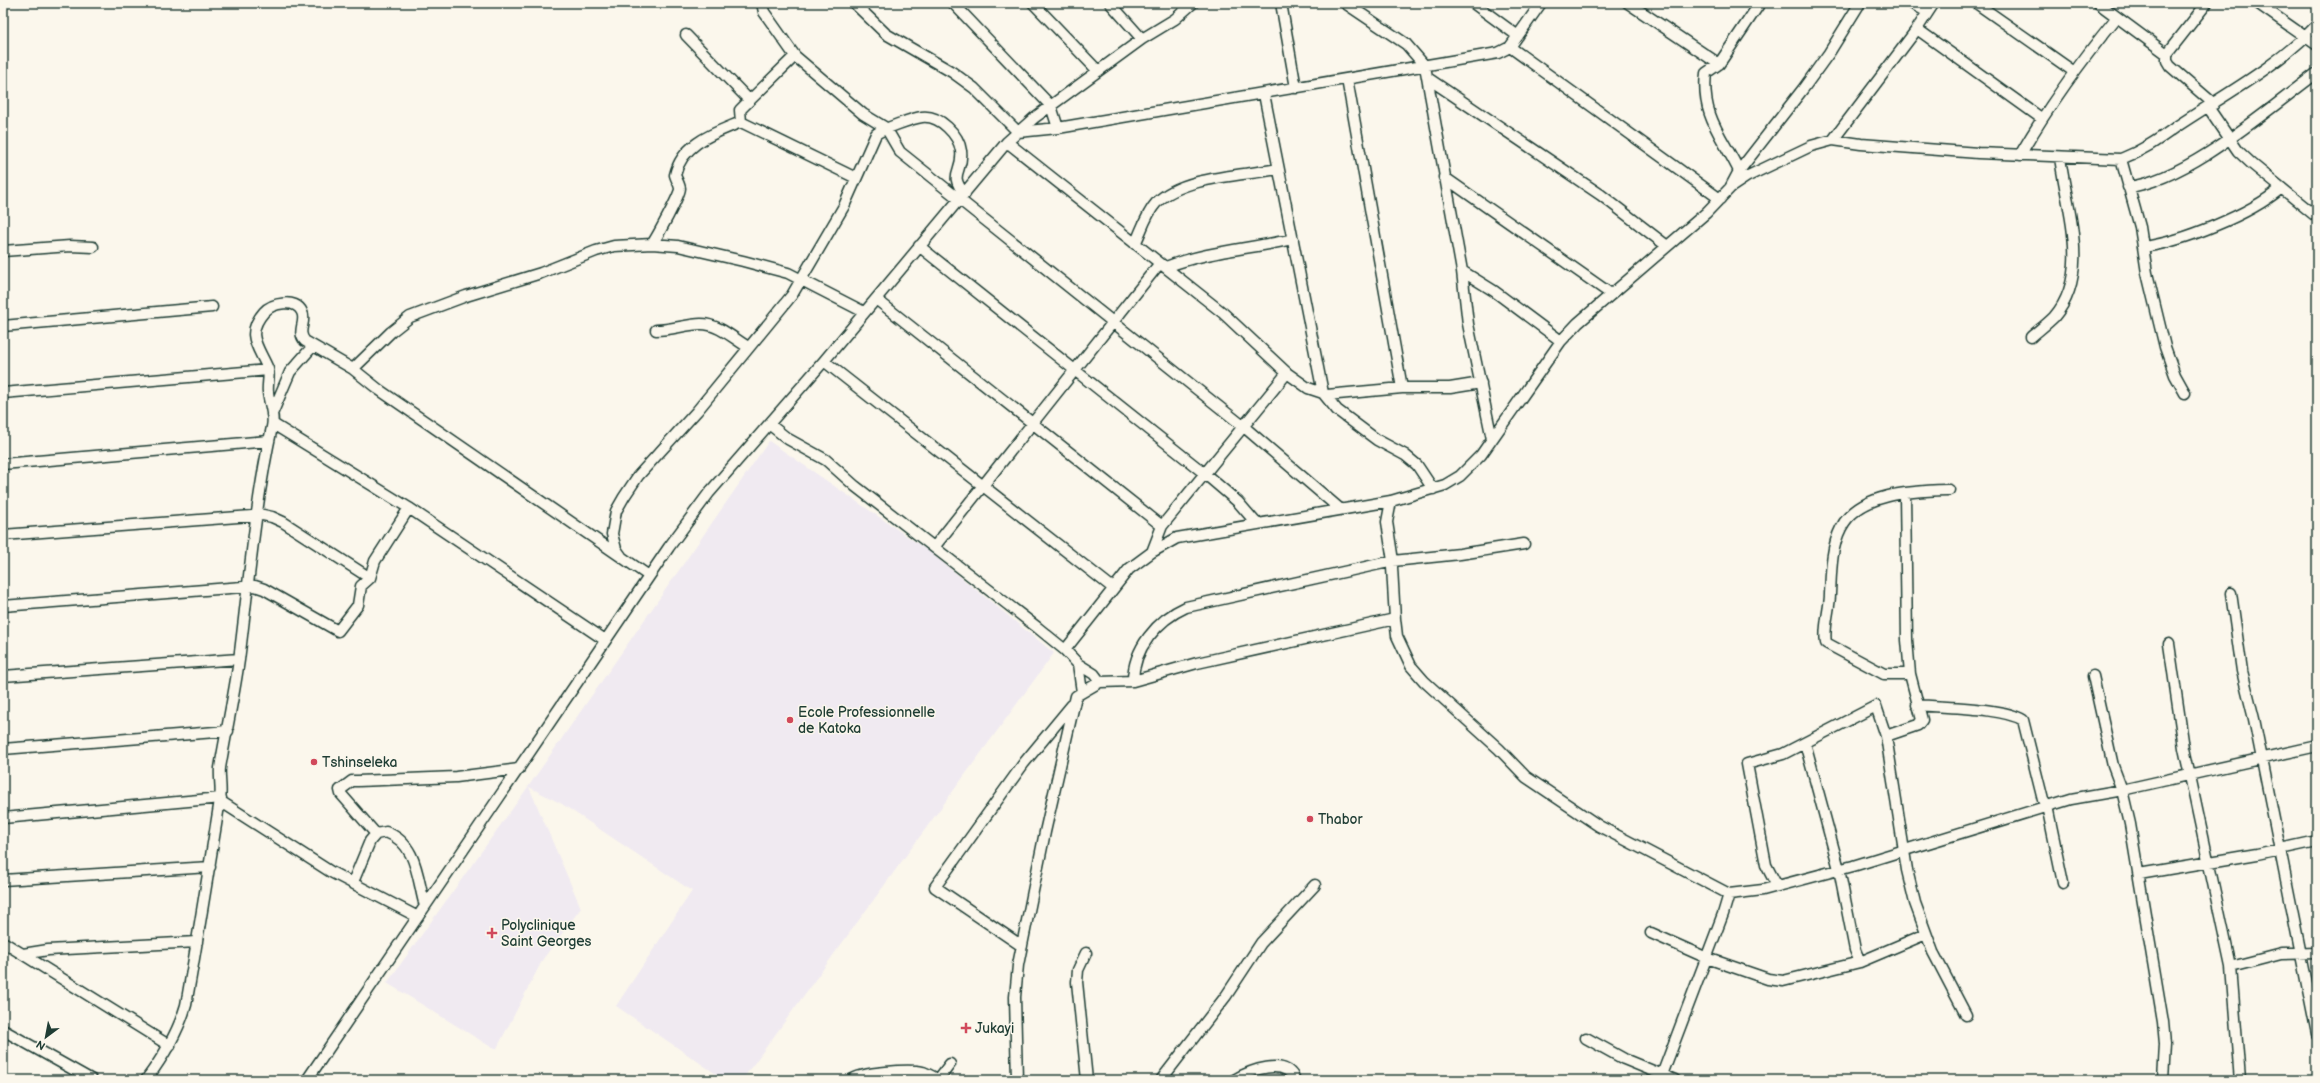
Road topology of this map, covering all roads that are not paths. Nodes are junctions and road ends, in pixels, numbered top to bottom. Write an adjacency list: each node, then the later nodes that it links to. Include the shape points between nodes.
1 (762, 3): 30 (street, via 764,12)
2 (854, 3): 47 (street, via 886,34 952,72 974,88)
3 (953, 3): 41 (street)
4 (1033, 3): 33 (street)
5 (1110, 3): 26 (street)
6 (1281, 3): 38 (street)
7 (1345, 3): 32 (street, via 1406,44)
8 (1473, 3): 24 (street)
9 (1541, 3): 24 (street)
10 (1628, 3): 31 (street)
11 (1760, 3): 31 (street)
12 (1860, 3): 55 (street, via 1807,83)
13 (1911, 3): 19 (street)
14 (1976, 3): 34 (street)
15 (2098, 3): 20 (street)
16 (2207, 3): 29 (street)
17 (2257, 3): 25 (street)
18 (1188, 4): 26 (street, via 1154,33)
19 (1931, 7): 22 (street)
20 (2117, 17): 29 (street); 34 (street)
21 (2317, 25): 25 (street)
22 (1918, 29): 43 (street); 49 (street)
23 (686, 35): 40 (street)
24 (1518, 36): 28 (street)
25 (2306, 36): 27 (street); 42 (street)
26 (1142, 39): 33 (street)
27 (2317, 45)
28 (1510, 47): 32 (street, via 1498,53); 62 (street)
29 (2167, 54): 42 (street, via 2170,66)
30 (795, 56): 40 (street); 45 (street, via 863,114)
31 (1719, 64): 55 (street, via 1706,74 1704,90 1718,136)
32 (1425, 66): 36 (street); 37 (street)
33 (1098, 71): 41 (street)
34 (2073, 71): 43 (street)
35 (2317, 73): 48 (street)
36 (1347, 79): 38 (street); 97 (street)
37 (1429, 79): 56 (street); 70 (street, via 1594,191)
38 (1296, 88): 39 (street)
39 (1264, 94): 46 (street); 54 (street)
40 (749, 100): 44 (street, via 740,110)
41 (1051, 106): 46 (street); 47 (street)
42 (2211, 106): 48 (street); 53 (street, via 2141,151)
43 (2041, 118): 51 (street)
44 (741, 122): 57 (street); 64 (street, via 698,141 682,159 675,175 680,189 679,197 665,217)
45 (886, 128): 57 (street, via 872,138); 61 (street, via 900,152); 61 (street, via 924,116 951,130 962,154 956,179)
46 (1058, 128): 47 (street)
47 (1018, 132): 50 (street)
48 (2230, 138): 58 (street, via 2175,173 2145,185); 60 (street, via 2238,151)
49 (1833, 140): 51 (street); 59 (street, via 1811,146 1746,177)
50 (1007, 142): 61 (street); 67 (street)
51 (2020, 155): 52 (street)
52 (2060, 157): 53 (street); 87 (street, via 2072,224 2072,276 2064,302 2054,316)
53 (2121, 159): 58 (street)
54 (1278, 169): 65 (street); 67 (street, via 1184,186 1169,193 1155,204)
55 (1739, 171): 59 (street)
56 (1444, 177): 75 (street); 79 (street)
57 (856, 178): 77 (street, via 844,206)
58 (2128, 187): 72 (street)
59 (1730, 188): 62 (street)
60 (2280, 189): 63 (street); 72 (street, via 2261,202 2210,228 2173,241)
61 (962, 197): 69 (street); 84 (street)
62 (1720, 199): 70 (street, via 1695,224)
63 (2317, 216)
64 (660, 232): 66 (street); 68 (street)
65 (1293, 239): 74 (street); 100 (street)
66 (652, 244): 68 (street); 92 (street, via 614,246 596,251 541,273 466,296 410,317)
67 (1136, 244): 74 (street)
68 (678, 246): 76 (street)
69 (920, 246): 81 (street); 94 (street)
70 (1666, 246): 79 (street)
71 (93, 247): 73 (street, via 70,246)
72 (2143, 247): 99 (street, via 2165,347)
73 (3, 251)
74 (1163, 265): 84 (street); 95 (street, via 1223,313)
75 (1462, 271): 88 (street, via 1494,291); 96 (street, via 1468,324)
76 (788, 273): 77 (street); 80 (street)
77 (801, 280): 78 (street); 80 (street)
78 (817, 289): 80 (street, via 810,288); 83 (street)
79 (1611, 294): 88 (street)
80 (792, 295): 90 (street)
81 (876, 299): 83 (street); 103 (street)
82 (212, 307): 85 (street)
83 (864, 312): 91 (street)
84 (1112, 322): 94 (street); 104 (street)
85 (3, 326)
86 (656, 330): 90 (street, via 673,330 702,324 727,333)
87 (2031, 337)
88 (1561, 341): 105 (street)
89 (313, 346): 92 (street); 93 (street, via 301,336 302,310 284,302 266,309 260,317 254,340); 101 (street, via 290,372)
90 (748, 347): 124 (street, via 697,411 638,476 624,497 616,511 612,534 616,549)
91 (824, 361): 102 (street); 109 (street)
92 (353, 369): 124 (street)
93 (268, 370): 98 (street); 101 (street, via 268,392)
94 (1075, 370): 103 (street); 108 (street)
95 (1288, 373): 100 (street, via 1308,388); 104 (street)
96 (1481, 383): 97 (street, via 1450,388); 105 (street)
97 (1402, 388): 100 (street)
98 (3, 393)
99 (2185, 393)
100 (1325, 394): 110 (street, via 1337,410 1377,440 1405,455 1417,465)
101 (273, 419): 106 (street); 114 (street)
102 (769, 424): 121 (street, via 788,439 826,460 854,486); 125 (street, via 708,493)
103 (1033, 425): 109 (street); 118 (street)
104 (1243, 426): 108 (street); 115 (street)
105 (1492, 439): 110 (street, via 1469,468 1445,485)
106 (268, 442): 107 (street); 116 (street)
107 (3, 464)
108 (1204, 473): 117 (street, via 1238,502); 118 (street)
109 (983, 486): 121 (street); 128 (street)
110 (1433, 489): 113 (street)
111 (1949, 490): 112 (street)
112 (1905, 494): 137 (street, via 1907,640); 137 (street, via 1859,508 1841,527 1833,557 1825,639 1829,645 1872,670 1884,674)
113 (1391, 501): 115 (street); 123 (street, via 1388,522)
114 (409, 508): 126 (street, via 375,561); 132 (street)
115 (1340, 509): 117 (street)
116 (257, 514): 119 (street); 126 (street, via 283,522); 127 (street)
117 (1257, 524): 122 (street, via 1177,538)
118 (1162, 526): 122 (street)
119 (3, 535)
120 (1524, 544): 123 (street, via 1460,554)
121 (935, 546): 134 (street)
122 (1152, 552): 128 (street, via 1129,569)
123 (1393, 560): 131 (street); 140 (street, via 1203,602 1176,611 1156,628 1140,652 1133,667)
124 (625, 561): 125 (street)
125 (649, 576): 132 (street)
126 (370, 578): 127 (street, via 361,586 358,605 338,631 264,589)
127 (246, 586): 130 (street); 135 (street)
128 (1113, 588): 134 (street)
129 (2232, 593): 150 (street, via 2242,670)
130 (3, 606)
131 (1395, 619): 140 (street, via 1197,663); 170 (street, via 1397,636 1411,666 1526,777 1599,826)
132 (605, 640): 151 (street)
133 (2169, 644): 152 (street)
134 (1065, 650): 136 (street)
135 (239, 659): 138 (street); 145 (street)
136 (1078, 664): 141 (street, via 1091,671); 142 (street)
137 (1910, 674): 144 (street)
138 (3, 676)
139 (2093, 676): 153 (street, via 2113,766)
140 (1132, 681): 141 (street)
141 (1100, 682): 142 (street)
142 (1082, 692): 143 (street, via 1076,696)
143 (1074, 704): 177 (street); 177 (street, via 1024,763 935,887)
144 (1917, 705): 146 (street, via 1921,723); 155 (street, via 1999,713 2023,720 2043,800)
145 (228, 731): 149 (street); 154 (street, via 220,770)
146 (1886, 736): 147 (street, via 1877,708 1873,706); 159 (street)
147 (1805, 743): 163 (street); 169 (street, via 1784,754 1747,764 1746,768 1766,865)
148 (2317, 746): 150 (street)
149 (3, 749)
150 (2261, 759): 152 (street); 160 (street)
151 (519, 769): 157 (street, via 456,777 358,781 344,786 340,790 342,794); 171 (street)
152 (2190, 774): 153 (street); 161 (street)
153 (2122, 790): 155 (street, via 2071,798); 164 (street)
154 (220, 800): 156 (street); 162 (street); 166 (street, via 310,859)
155 (2047, 806): 159 (street); 167 (street)
156 (3, 818)
157 (376, 834): 166 (street, via 370,841); 171 (street, via 386,832 394,835 409,852 417,868)
158 (2317, 841): 160 (street)
159 (1904, 849): 163 (street); 174 (street, via 1915,903)
160 (2280, 849): 161 (street); 181 (street)
161 (2208, 861): 164 (street); 184 (street)
162 (210, 867): 165 (street); 176 (street)
163 (1839, 869): 169 (street); 183 (street, via 1855,950)
164 (2139, 874): 204 (street, via 2163,1022)
165 (3, 880)
166 (353, 882): 172 (street)
167 (2063, 883)
168 (1315, 885): 200 (street, via 1260,943 1226,996)
169 (1777, 886): 170 (street)
170 (1729, 894): 182 (street)
171 (425, 906): 172 (street)
172 (418, 917): 196 (street)
173 (1651, 933): 182 (street)
174 (1926, 934): 183 (street); 185 (street)
175 (3, 942): 180 (street)
176 (198, 942): 180 (street, via 48,950); 189 (street, via 181,1024)
177 (1022, 946): 198 (street, via 1015,986)
178 (1086, 953): 199 (street, via 1078,970 1077,982)
179 (2317, 953): 181 (street)
180 (23, 954): 189 (street)
181 (2303, 955): 184 (street, via 2275,955); 187 (street)
182 (1707, 958): 183 (street, via 1768,979 1783,981); 192 (street)
183 (1860, 962)
184 (2231, 967): 205 (street)
185 (1966, 1015)
186 (3, 1030): 194 (street)
187 (2317, 1035)
188 (1586, 1038): 192 (street)
189 (170, 1046): 195 (street)
190 (950, 1064): 197 (street)
191 (1245, 1076): 201 (street); 202 (street, via 1261,1068 1274,1068 1286,1069 1293,1074)
192 (1662, 1078): 203 (street)
193 (853, 1079): 197 (street, via 910,1071 922,1072)
194 (92, 1080)
195 (146, 1080)
196 (307, 1080)
197 (937, 1080)
198 (1017, 1080)
199 (1086, 1080)
200 (1162, 1080)
201 (1234, 1080)
202 (1295, 1080)
203 (1675, 1080)
204 (2163, 1080)
205 (2240, 1080)

